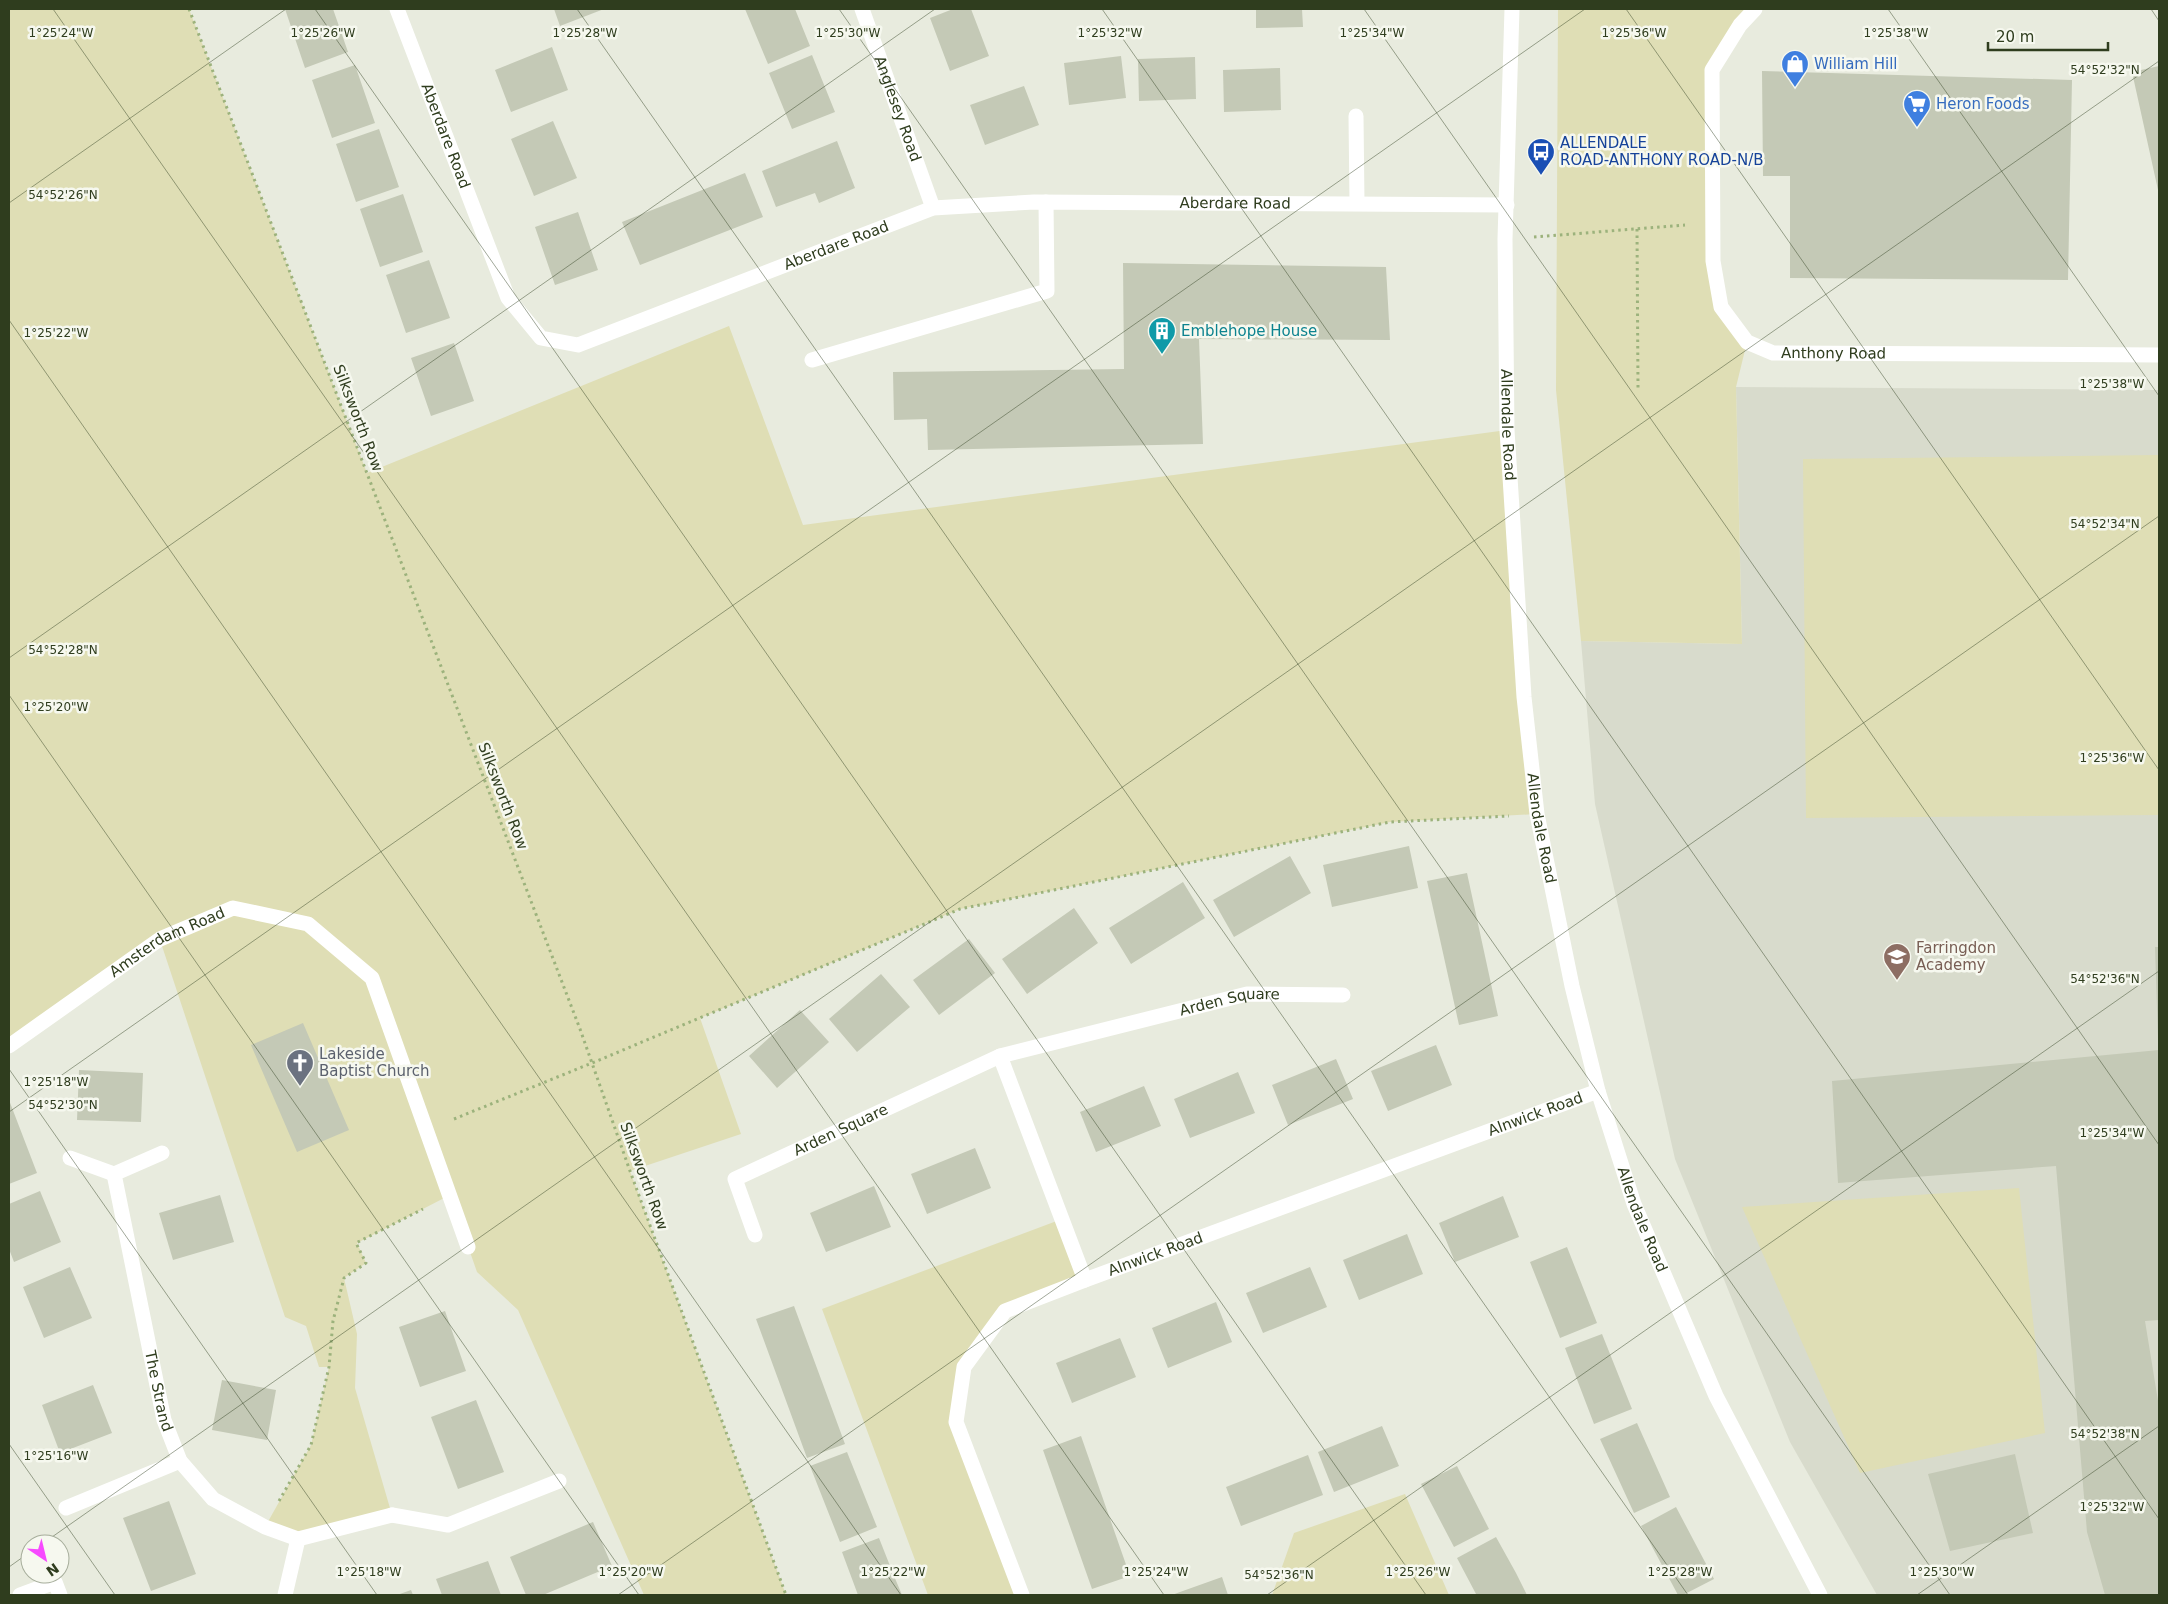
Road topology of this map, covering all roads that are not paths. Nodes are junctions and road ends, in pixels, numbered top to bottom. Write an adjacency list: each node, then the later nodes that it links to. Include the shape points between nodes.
1 (397, 9): 9 (street, Aberdare Road, via 508,298 541,338 578,344)
2 (862, 9): 9 (street, Anglesey Road)
3 (1512, 9): 8 (street, Allendale Road)
4 (1755, 9): 10 (street, Anthony Road, via 1740,25 1712,70 1713,261 1721,307 1747,342 1773,352)
5 (1356, 116): 7 (street)
6 (1046, 202): 7 (street, Aberdare Road); 9 (street, Aberdare Road); 11 (street, via 1047,291)
7 (1357, 203): 8 (street, Aberdare Road)
8 (1507, 205): 15 (street, Allendale Road, via 1507,430 1524,697 1537,814 1572,986)
9 (933, 208)
10 (2159, 355)
11 (812, 360)
12 (1343, 995): 14 (street, Arden Square, via 1247,994)
13 (9, 1046): 20 (street, Amsterdam Road, via 160,939 233,908 308,924 372,978)
14 (1000, 1056): 19 (street, Arden Square, via 735,1179); 21 (street)
15 (1598, 1091): 21 (street, Alnwick Road); 30 (street, Allendale Road, via 1634,1204 1716,1396)
16 (162, 1153): 18 (street)
17 (70, 1158): 18 (street)
18 (114, 1174): 22 (street, The Strand, via 164,1420)
19 (755, 1235)
20 (468, 1247)
21 (1085, 1280): 29 (street, Alnwick Road, via 1005,1311 964,1367 956,1422)
22 (180, 1461): 24 (street); 25 (street, The Strand, via 213,1499 264,1527)
23 (559, 1481): 25 (street, via 448,1525 392,1516)
24 (66, 1508)
25 (298, 1539): 28 (street)
26 (20, 1595): 27 (street, via 55,1582)
27 (60, 1595)
28 (285, 1595)
29 (1022, 1595)
30 (1820, 1595)

